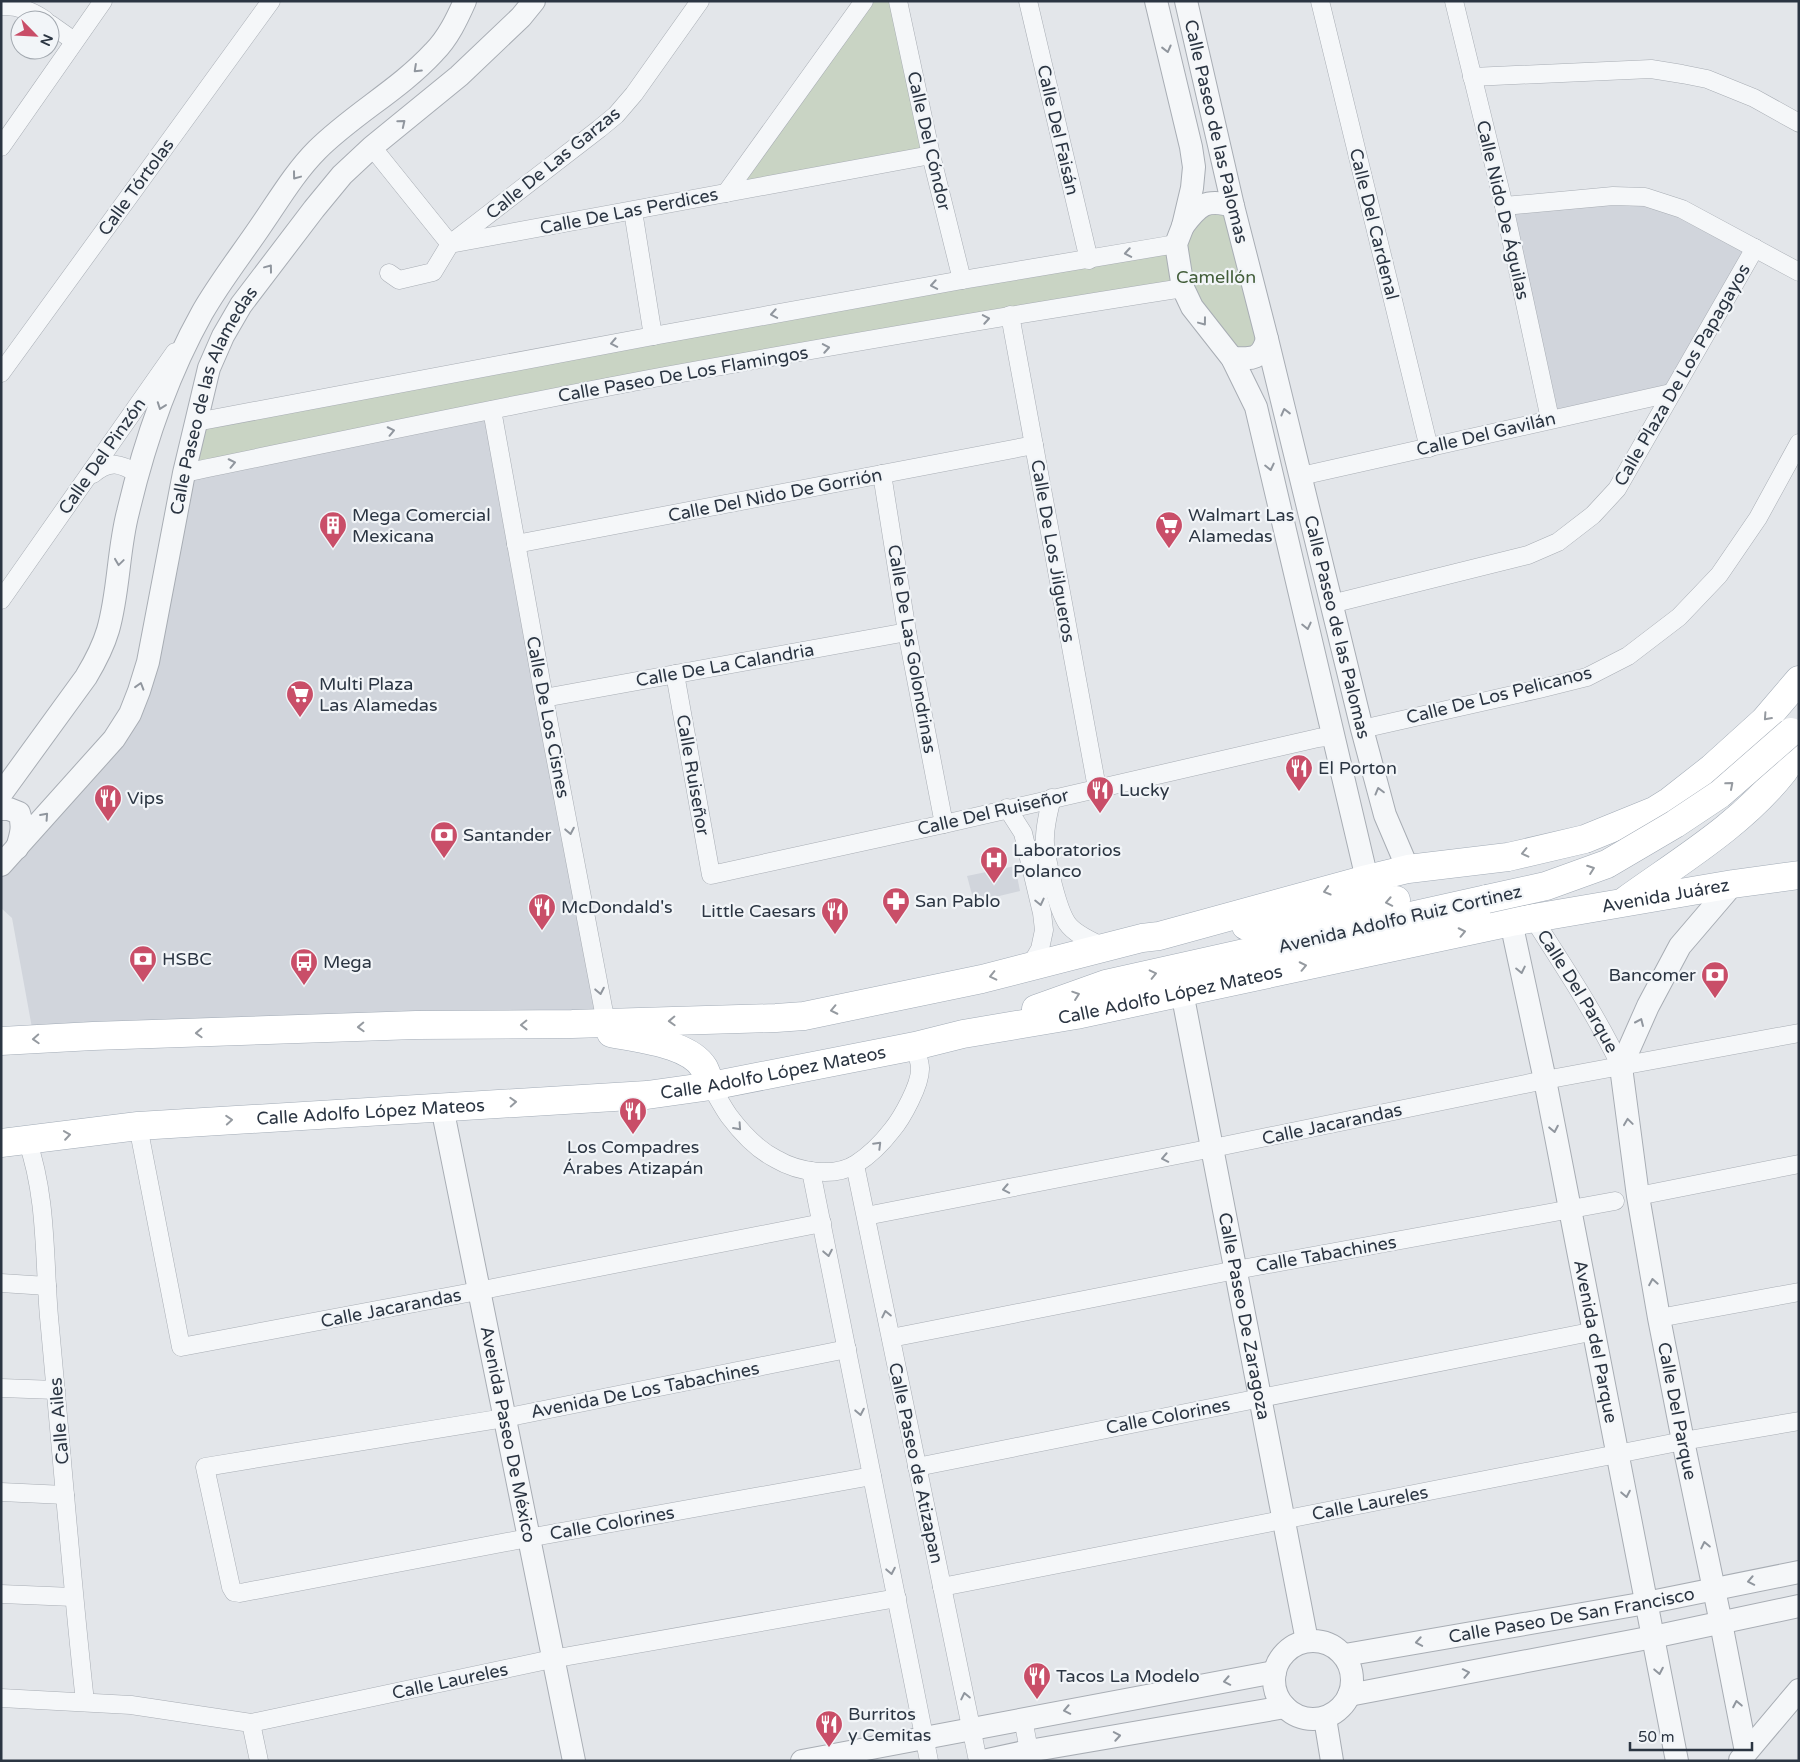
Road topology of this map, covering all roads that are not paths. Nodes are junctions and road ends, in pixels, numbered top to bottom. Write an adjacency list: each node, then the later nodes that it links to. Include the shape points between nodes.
1 (102, 1): 16 (street)
2 (271, 1): 41 (street, Calle Tórtolas)
3 (465, 1): 17 (street, Calle Paseo de las Alamedas, via 454,25)
4 (534, 1): 18 (street, Calle Paseo de las Alamedas)
5 (700, 1): 29 (street, Calle De Las Garzas, via 616,115)
6 (864, 1): 24 (street)
7 (898, 1): 23 (street, Calle Del Cóndor)
8 (1028, 1): 31 (street, Calle Del Faisán)
9 (1156, 1): 28 (street, Calle Paseo de las Palomas, one-way to 28, via 1194,167)
10 (1186, 1): 25 (street, Calle Paseo de las Palomas)
11 (1320, 1): 48 (street, Calle Del Cardenal)
12 (1454, 1): 19 (street, Calle Nido De Águilas)
13 (1, 6): 14 (street)
14 (26, 10)
15 (60, 31): 16 (street)
16 (74, 41): 21 (street)
17 (435, 51): 18 (street); 36 (street, Calle Paseo de las Alamedas, one-way to 36, via 408,77 316,151 294,177)
18 (459, 76): 22 (street, Calle Paseo de las Alamedas, one-way to 18)
19 (1472, 77): 20 (street, via 1651,69 1707,79 1754,98); 26 (street, Calle Nido De Águilas)
20 (1799, 123)
21 (1, 147)
22 (372, 147): 29 (street); 45 (street, Calle Paseo de las Alamedas, one-way to 22, via 209,368 241,305 342,175)
23 (931, 156): 24 (street, Calle De Las Perdices); 34 (street, Calle Del Cóndor)
24 (726, 193): 27 (street, Calle De Las Perdices)
25 (1233, 206): 28 (street, via 1208,202 1196,210); 39 (street, Calle Paseo de las Palomas)
26 (1504, 206): 30 (street, via 1613,196 1645,197 1682,209); 44 (street, Calle Nido De Águilas)
27 (633, 210): 29 (street, Calle De Las Perdices); 38 (street)
28 (1180, 235): 31 (street, one-way to 31); 35 (street, Calle Paseo de las Palomas)
29 (450, 244): 33 (street, via 433,272 399,280)
30 (1755, 248): 32 (street); 42 (street, Calle Plaza De Los Papagayos)
31 (1089, 260): 34 (street)
32 (1799, 272)
33 (389, 273)
34 (962, 280): 38 (street, one-way to 38)
35 (1183, 288): 37 (street, Calle Paseo De Los Flamingos); 40 (street, Calle Paseo de las Palomas, one-way to 40, via 1192,307)
36 (202, 312): 50 (street, Calle Paseo de las Alamedas, one-way to 50, via 165,392); 53 (street, Calle Del Pinzón)
37 (1010, 315): 43 (street, Calle Paseo De Los Flamingos, one-way to 37); 47 (street, Calle De Los Jilgueros)
38 (653, 336): 45 (street, one-way to 45)
39 (1268, 339): 40 (street, via 1260,355 1249,359); 52 (street, Calle Paseo de las Palomas, one-way to 39)
40 (1232, 358): 63 (street, Calle Paseo de las Palomas, one-way to 63, via 1256,407)
41 (1, 373)
42 (1671, 393): 44 (street, Calle Del Gavilán); 56 (street, Calle Plaza De Los Papagayos, via 1617,489 1593,515 1558,542 1528,555)
43 (492, 410): 49 (street, Calle Paseo De Los Flamingos, one-way to 43); 54 (street, Calle De Los Cisnes)
44 (1550, 418): 48 (street, Calle Del Gavilán)
45 (196, 422): 49 (street, Calle Paseo de las Alamedas)
46 (1799, 443): 61 (street, Calle De Los Pelicanos, via 1758,518 1718,575 1679,617 1628,656 1587,676)
47 (1034, 445): 51 (street, Calle Del Nido De Gorrión); 64 (street, Calle De Los Jilgueros)
48 (1429, 448): 52 (street, Calle Del Gavilán)
49 (184, 473): 73 (street, Calle Paseo de las Alamedas, one-way to 49, via 114,738 130,714 148,662)
50 (138, 474): 53 (street, via 110,464); 65 (street, Calle Paseo de las Alamedas, one-way to 65, via 124,528 110,622 98,657)
51 (882, 474): 54 (street, Calle Del Nido De Gorrión); 57 (street, Calle De Las Golondrinas)
52 (1301, 476): 56 (street, Calle Paseo de las Palomas)
53 (87, 479): 55 (street, Calle Del Pinzón)
54 (516, 544): 60 (street, Calle De Los Cisnes)
55 (1, 600)
56 (1331, 604): 61 (street, Calle Paseo de las Palomas)
57 (907, 632): 58 (street, Calle De La Calandria); 71 (street, Calle De Las Golondrinas)
58 (675, 674): 60 (street, Calle De La Calandria); 77 (street, Calle Ruiseñor)
59 (1799, 680): 69 (main road, Avenida Adolfo Ruiz Cortinez, one-way to 69, via 1764,721 1712,768)
60 (544, 698): 89 (street, Calle De Los Cisnes, one-way to 89)
61 (1362, 729): 70 (street, Calle Paseo de las Palomas, one-way to 61)
62 (1796, 734): 74 (main road, via 1784,770 1758,801); 92 (main road, Avenida Adolfo Ruiz Cortinez, one-way to 62, bridge, via 1106,984 1546,886 1607,864 1675,824 1720,794)
63 (1333, 736): 64 (street, Calle Del Ruiseñor); 72 (street, Calle Paseo de las Palomas)
64 (1097, 788): 66 (street, Calle Del Ruiseñor)
65 (1, 794)
66 (1052, 798): 67 (street, Calle Del Ruiseñor); 83 (street, via 1045,844 1059,907)
67 (1007, 808): 71 (street, Calle Del Ruiseñor); 84 (street, one-way to 84, via 1023,832)
68 (1, 809): 73 (street, via 19,813 22,828)
69 (1654, 811): 74 (main road, via 1648,830 1654,848 1671,859); 76 (main road, Avenida Adolfo Ruiz Cortinez, one-way to 76, via 1585,839 1508,857)
70 (1385, 815): 72 (street, via 1380,829 1374,832); 76 (street, Calle Paseo de las Palomas)
71 (944, 824): 77 (street, Calle Del Ruiseñor)
72 (1354, 826): 79 (street, Calle Paseo de las Palomas)
73 (17, 848): 75 (street, Calle Paseo de las Alamedas)
74 (1682, 860): 81 (main road)
75 (1, 865)
76 (1408, 869): 79 (main road)
77 (711, 875)
78 (1799, 875): 80 (main road, Avenida Juárez)
79 (1367, 879): 85 (main road, one-way to 85)
80 (1733, 884): 81 (main road, Avenida Juárez); 95 (street, Calle Del Parque, one-way to 80, via 1680,946)
81 (1620, 904): 82 (main road, Avenida Juárez)
82 (1522, 920): 85 (main road, one-way to 85, via 1509,899 1487,890 1468,888 1285,922); 88 (main road, Calle Adolfo López Mateos, one-way to 82); 95 (street, Calle Del Parque, via 1588,1004); 96 (street, Avenida del Parque, one-way to 96)
83 (1068, 924): 84 (street); 86 (street)
84 (1044, 930): 87 (street, via 1040,949)
85 (1159, 936): 86 (main road)
86 (1106, 948): 87 (main road)
87 (1029, 968): 89 (main road, one-way to 89, via 804,1016)
88 (1182, 992): 92 (main road, Calle Adolfo López Mateos, via 1076,1015); 101 (street, Calle Paseo De Zaragoza)
89 (606, 1023): 90 (main road)
90 (572, 1024): 93 (main road, one-way to 93, via 416,1025); 97 (main road, via 692,1055 703,1068)
91 (1799, 1033): 95 (street, Calle Jacarandas)
92 (964, 1034): 94 (main road, Calle Adolfo López Mateos)
93 (1, 1041)
94 (915, 1046): 97 (main road, Calle Adolfo López Mateos); 103 (street, one-way to 94, via 879,1146 899,1121 920,1069)
95 (1621, 1067): 96 (street, Calle Jacarandas); 105 (street, Calle Del Parque, one-way to 95)
96 (1545, 1080): 101 (street, Calle Jacarandas); 107 (street, Avenida del Parque, one-way to 107)
97 (711, 1086): 98 (main road, Calle Adolfo López Mateos, one-way to 97, via 647,1094); 104 (street, one-way to 104, via 729,1116 759,1147 776,1160)
98 (442, 1107): 99 (main road, Calle Adolfo López Mateos, one-way to 98); 113 (street, Avenida Paseo De México)
99 (138, 1126): 100 (main road, Calle Adolfo López Mateos, one-way to 99); 113 (street, Calle Jacarandas, via 181,1347)
100 (14, 1142): 112 (street, Calle Ailes, via 35,1162)
101 (1213, 1148): 108 (street, Calle Jacarandas, one-way to 108); 110 (street, Calle Paseo De Zaragoza)
102 (1799, 1164): 105 (street)
103 (855, 1165): 104 (street, via 834,1172); 108 (street, Calle Paseo de Atizapan)
104 (811, 1171): 109 (street)
105 (1638, 1196): 115 (street, Calle Del Parque, one-way to 105)
106 (1615, 1201): 107 (street, Calle Tabachines)
107 (1570, 1210): 110 (street, Calle Tabachines); 116 (street, Avenida del Parque)
108 (866, 1216): 117 (street, Calle Paseo de Atizapan, one-way to 108)
109 (822, 1223): 113 (street, Calle Jacarandas); 118 (street, one-way to 118)
110 (1236, 1270): 117 (street, Calle Tabachines); 121 (street, Calle Paseo De Zaragoza)
111 (1, 1283): 112 (street)
112 (46, 1286): 120 (street, Calle Ailes)
113 (478, 1292): 122 (street, Avenida Paseo De México)
114 (1799, 1292): 115 (street)
115 (1659, 1318): 124 (street, Calle Del Parque)
116 (1595, 1331): 121 (street, Calle Colorines); 125 (street, Avenida del Parque)
117 (891, 1338): 126 (street, Calle Paseo de Atizapan)
118 (847, 1349): 122 (street, Avenida De Los Tabachines); 127 (street, one-way to 127)
119 (1, 1388): 120 (street)
120 (56, 1390): 129 (street, Calle Ailes)
121 (1260, 1397): 126 (street, Calle Colorines); 130 (street, Calle Paseo De Zaragoza)
122 (504, 1418): 131 (street, Avenida Paseo De México); 135 (street, Avenida De Los Tabachines, via 205,1467)
123 (1799, 1421): 124 (street, Calle Laureles)
124 (1682, 1441): 125 (street, Calle Laureles); 134 (street, Calle Del Parque, one-way to 124)
125 (1618, 1454): 130 (street, Calle Laureles); 139 (street, Avenida del Parque, one-way to 139)
126 (917, 1467): 133 (street, Calle Paseo de Atizapan)
127 (872, 1476): 131 (street, Calle Colorines); 138 (street, one-way to 138)
128 (1, 1492): 129 (street)
129 (65, 1495): 137 (street, Calle Ailes)
130 (1284, 1520): 133 (street, Calle Laureles); 143 (street, Calle Paseo De Zaragoza)
131 (528, 1538): 135 (street, Calle Colorines); 145 (street, Avenida Paseo De México)
132 (1799, 1572): 134 (street, Calle Paseo De San Francisco, one-way to 134)
133 (942, 1587): 155 (street, Calle Paseo de Atizapan, one-way to 133)
134 (1714, 1588): 139 (street, Calle Paseo De San Francisco); 141 (street, Calle Del Parque)
135 (234, 1592)
136 (1, 1594): 137 (street)
137 (73, 1597): 150 (street, Calle Ailes)
138 (897, 1598): 145 (street, Calle Laureles); 156 (street)
139 (1646, 1603): 142 (street, Avenida del Parque); 144 (street, Calle Paseo De San Francisco, one-way to 144)
140 (1799, 1606): 141 (street, Calle Paseo De San Francisco)
141 (1721, 1623): 142 (street, Calle Paseo De San Francisco); 159 (street, Calle Del Parque, one-way to 141)
142 (1653, 1637): 148 (street, Calle Paseo De San Francisco, one-way to 142); 167 (street, Avenida del Parque, one-way to 167)
143 (1307, 1641): 144 (street, via 1321,1641 1334,1646); 146 (street, via 1286,1651)
144 (1344, 1656): 148 (street, via 1351,1668)
145 (552, 1659): 154 (street, Calle Laureles); 161 (street, Avenida Paseo De México)
146 (1275, 1672): 151 (street, via 1276,1691); 153 (street, one-way to 153)
147 (1799, 1690): 159 (street)
148 (1350, 1695): 152 (street, via 1344,1705)
149 (1, 1698): 150 (street, Calle Laureles)
150 (85, 1702): 154 (street, Calle Laureles, via 131,1705)
151 (1285, 1707): 152 (street, via 1303,1718); 158 (street, one-way to 151)
152 (1325, 1718): 166 (street)
153 (1022, 1719): 155 (street); 158 (street)
154 (251, 1723): 160 (street)
155 (972, 1729): 156 (street); 164 (street, Calle Paseo de Atizapan)
156 (925, 1738): 157 (street); 163 (street)
157 (873, 1754): 162 (street)
158 (1030, 1756): 165 (street)
159 (1743, 1756)
160 (259, 1761)
161 (574, 1761)
162 (802, 1761)
163 (930, 1761)
164 (978, 1761)
165 (983, 1761)
166 (1332, 1761)
167 (1677, 1761)

